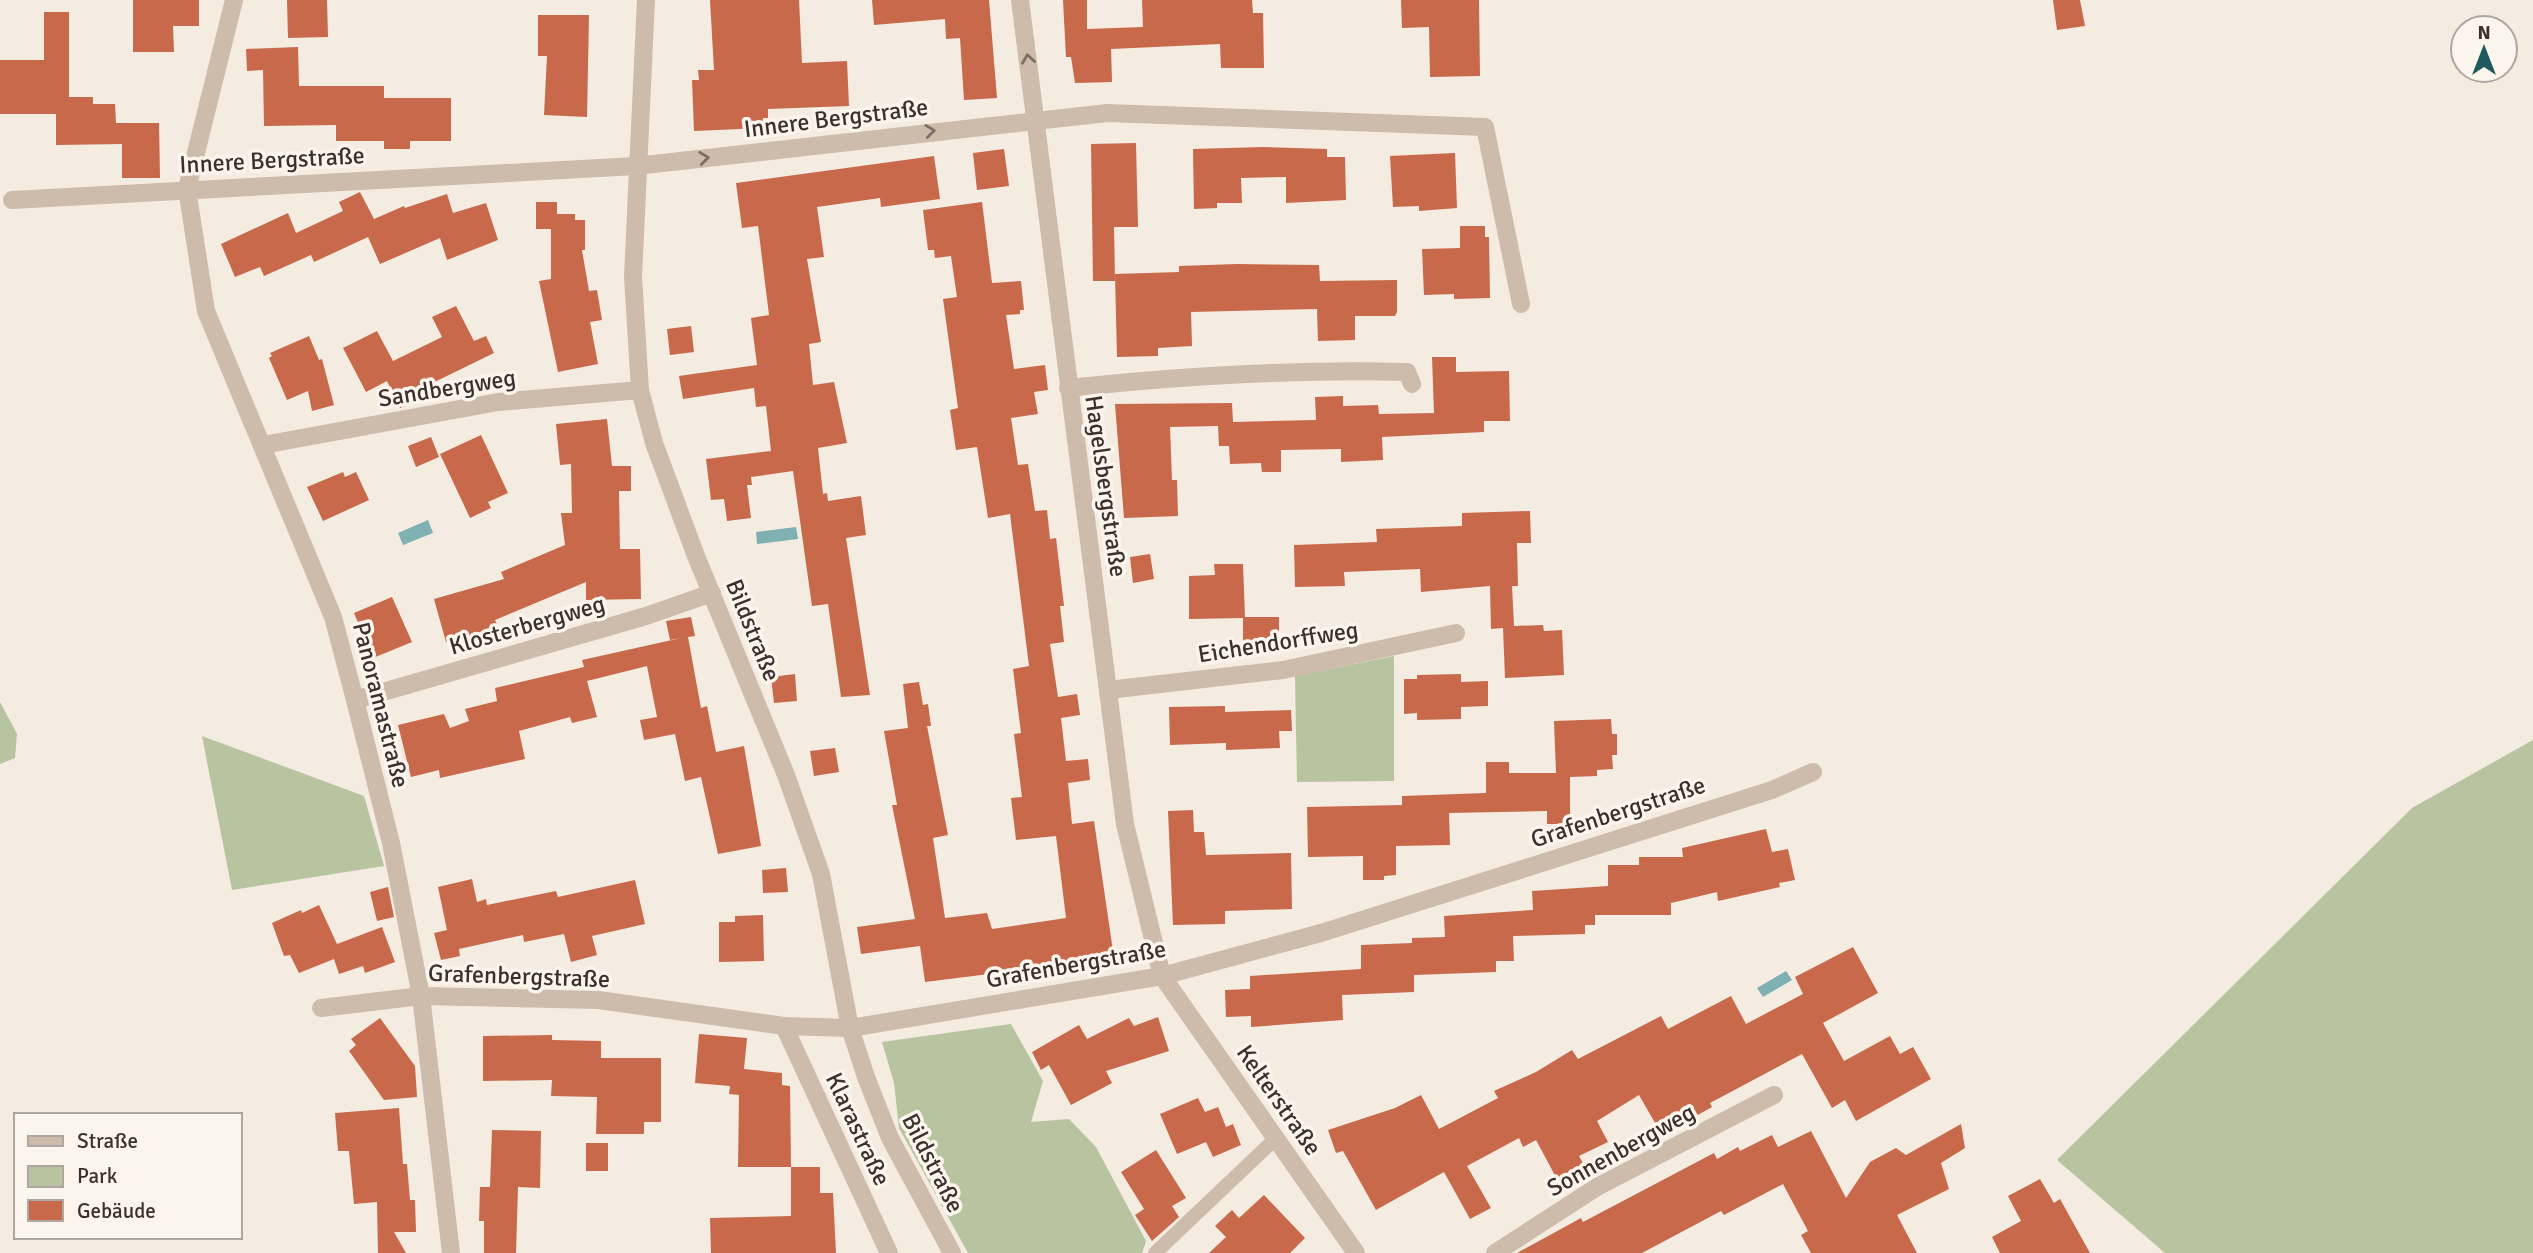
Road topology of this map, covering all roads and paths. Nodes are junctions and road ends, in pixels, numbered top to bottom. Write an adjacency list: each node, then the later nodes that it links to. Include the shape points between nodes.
1 (234, 0): 6 (street)
2 (646, 0): 5 (street, Bildstraße)
3 (1020, 0): 4 (street, Hagelsbergstraße, one-way to 3)
4 (1037, 118): 5 (street, Innere Bergstraße, one-way to 4); 8 (street, Innere Bergstraße, via 1107,113 1485,127); 10 (street, Hagelsbergstraße)
5 (636, 166): 6 (street, Innere Bergstraße); 11 (street, Bildstraße, via 633,277)
6 (187, 189): 7 (street, Innere Bergstraße); 12 (street, Panoramastraße, via 206,311)
7 (12, 200)
8 (1521, 304)
9 (1412, 384): 10 (street, via 1407,372 1307,369)
10 (1068, 388): 15 (street, Hagelsbergstraße)
11 (640, 390): 12 (street, Sandbergweg, via 498,402); 13 (street, Bildstraße, via 654,443)
12 (264, 445): 16 (street, Panoramastraße, via 333,617)
13 (712, 593): 16 (street, Klosterbergweg); 22 (street, Bildstraße, via 821,874)
14 (1456, 634): 15 (street, Eichendorffweg, via 1283,670)
15 (1108, 690): 18 (street, Hagelsbergstraße, via 1125,824)
16 (355, 700): 19 (street, Panoramastraße, via 391,843)
17 (1813, 772): 18 (street, Grafenbergstraße, via 1772,790 1321,933)
18 (1162, 976): 22 (street, Grafenbergstraße); 24 (street, Kelterstraße)
19 (421, 996): 20 (street, Grafenbergstraße); 21 (street, Grafenbergstraße, via 598,1000); 25 (street, Panoramastraße)
20 (321, 1009)
21 (784, 1026): 22 (street, Grafenbergstraße); 26 (street, Klarastraße)
22 (850, 1028): 27 (street, Bildstraße, via 890,1138)
23 (1774, 1095): 30 (street, Sonnenbergweg, via 1597,1187)
24 (1275, 1139): 28 (lane); 29 (street, Kelterstraße)
25 (451, 1253)
26 (889, 1253)
27 (951, 1253)
28 (1155, 1253)
29 (1356, 1253)
30 (1494, 1253)

